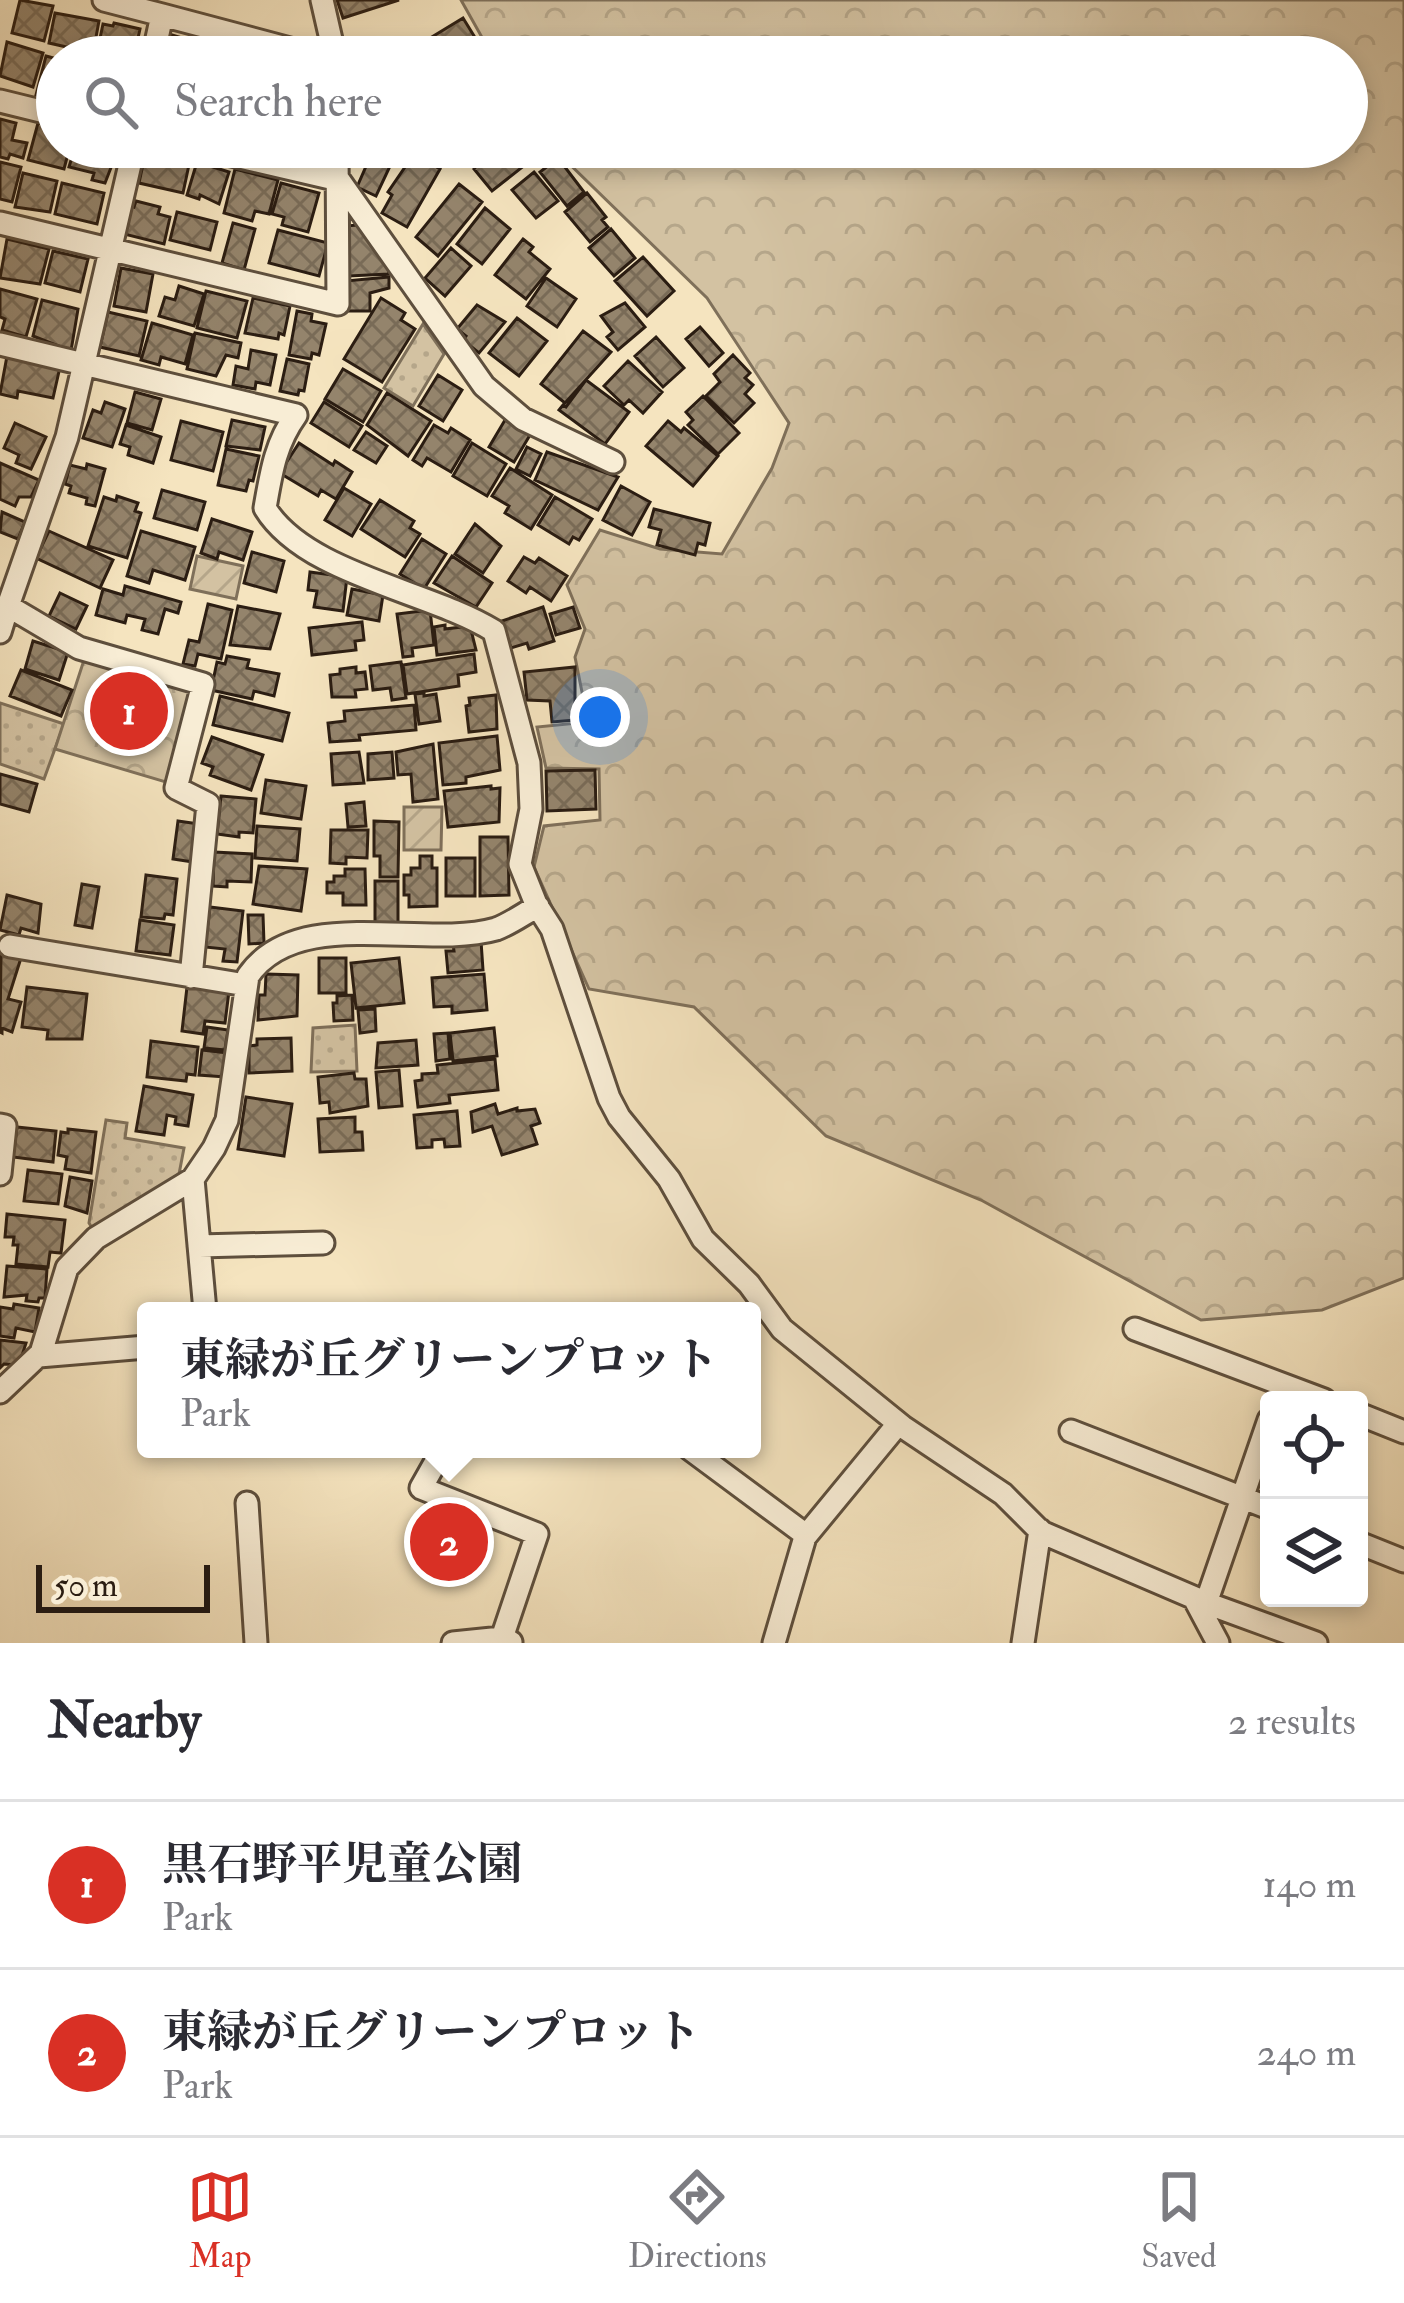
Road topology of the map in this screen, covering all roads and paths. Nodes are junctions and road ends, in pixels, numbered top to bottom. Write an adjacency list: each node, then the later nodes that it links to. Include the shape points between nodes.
1 (104, 0): 3 (street)
2 (322, 0): 6 (street)
3 (162, 16): 4 (street); 5 (street)
4 (158, 36)
5 (239, 36)
6 (330, 36)
7 (0, 101): 8 (street)
8 (36, 110)
9 (129, 168): 14 (street)
10 (287, 168): 12 (street)
11 (338, 168): 12 (street)
12 (339, 180): 14 (street, via 338,304); 17 (street, via 484,386 523,419)
13 (0, 223): 14 (street)
14 (110, 249): 16 (street)
15 (0, 344): 16 (street)
16 (85, 365): 18 (street); 20 (street, via 296,416 272,466 265,508 272,520 303,547 494,631 530,763 520,864)
17 (613, 462)
18 (8, 606): 19 (street); 22 (street, via 79,648 203,684 176,788 208,804)
19 (0, 632)
20 (538, 906): 23 (street, via 496,928 310,937 260,959); 36 (street, via 609,1098 703,1239 805,1351)
21 (10, 946): 22 (street)
22 (190, 977): 23 (street)
23 (246, 985): 26 (street, via 227,1120)
24 (0, 1125): 25 (street)
25 (0, 1174)
26 (193, 1179): 28 (street); 32 (street, via 96,1238 67,1268)
27 (323, 1244): 28 (street)
28 (199, 1246): 29 (street)
29 (204, 1302)
30 (1135, 1329): 33 (street)
31 (137, 1348): 32 (street)
32 (39, 1356): 34 (street)
33 (1277, 1391)
34 (0, 1392)
35 (1368, 1418): 38 (street)
36 (898, 1424): 45 (street); 46 (street)
37 (1071, 1431): 42 (street)
38 (1404, 1432)
39 (1260, 1445): 42 (street)
40 (438, 1458): 50 (street, via 421,1488 537,1534)
41 (702, 1458): 46 (street)
42 (1241, 1498): 44 (street); 49 (street)
43 (247, 1502): 51 (street)
44 (1260, 1505)
45 (1040, 1530): 49 (street); 54 (street)
46 (806, 1535): 53 (street)
47 (1368, 1547): 48 (street)
48 (1404, 1561)
49 (1200, 1600): 55 (street); 56 (street)
50 (496, 1641): 52 (street)
51 (256, 1643)
52 (453, 1643)
53 (773, 1643)
54 (1023, 1643)
55 (1218, 1643)
56 (1316, 1643)

